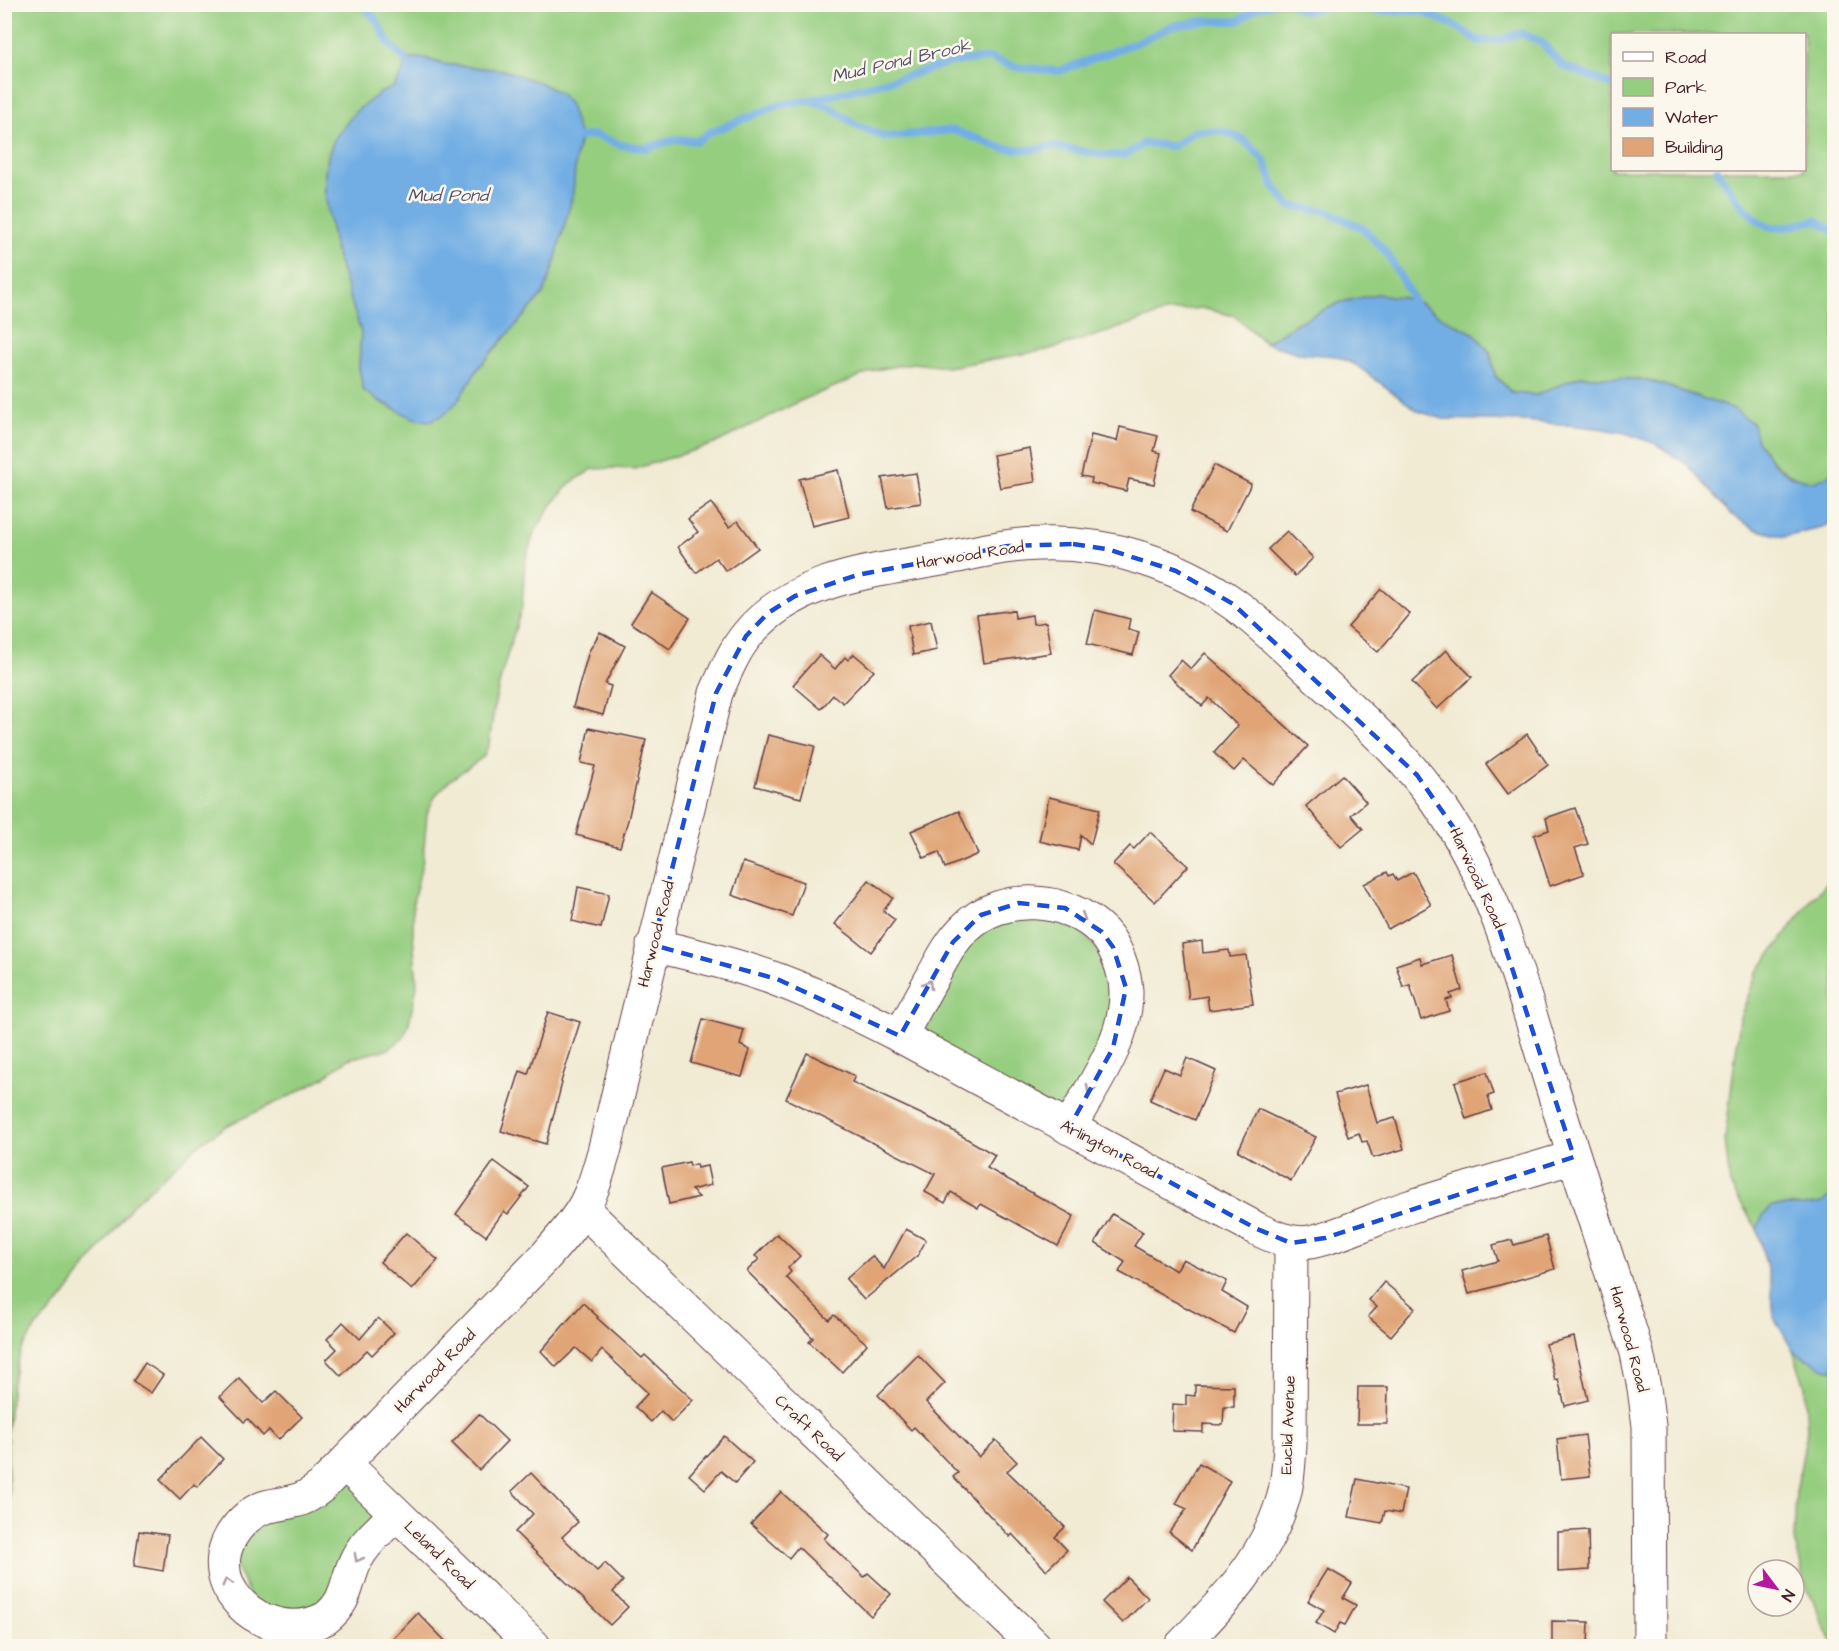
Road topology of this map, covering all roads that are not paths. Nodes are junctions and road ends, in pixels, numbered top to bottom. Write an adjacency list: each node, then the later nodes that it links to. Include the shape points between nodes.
1 (653, 945): 2 (street, Arlington Road, via 777,979); 4 (street, Harwood Road, via 716,693 746,636 768,613 795,596 857,574 1008,546 1072,544 1107,549 1176,571 1233,604 1366,722 1417,775 1458,834 1491,901); 5 (street, Harwood Road, via 604,1152)
2 (900, 1036): 3 (street, Arlington Road); 3 (street, one-way to 3, via 953,942 981,915 1019,903 1065,908 1102,932 1113,947 1126,988 1125,1009 1113,1048)
3 (1069, 1128): 6 (street, Arlington Road, via 1257,1229)
4 (1574, 1157): 6 (street, Arlington Road, via 1406,1208 1326,1238); 12 (street, Harwood Road, via 1634,1343 1644,1388 1649,1453)
5 (583, 1209): 7 (street, Harwood Road, via 543,1259); 10 (street, Craft Road)
6 (1291, 1243): 11 (street, Euclid Avenue, via 1290,1444 1283,1498 1274,1525 1245,1575)
7 (345, 1464): 8 (street, Leland Road); 8 (street, Harwood Road, one-way to 7, via 357,1558 346,1592 337,1608 324,1619 286,1630 263,1626 248,1617 226,1584 224,1560 234,1533 252,1513 308,1496)
8 (396, 1514): 9 (street, Leland Road)
9 (534, 1647)
10 (1035, 1647)
11 (1181, 1647)
12 (1650, 1647)

